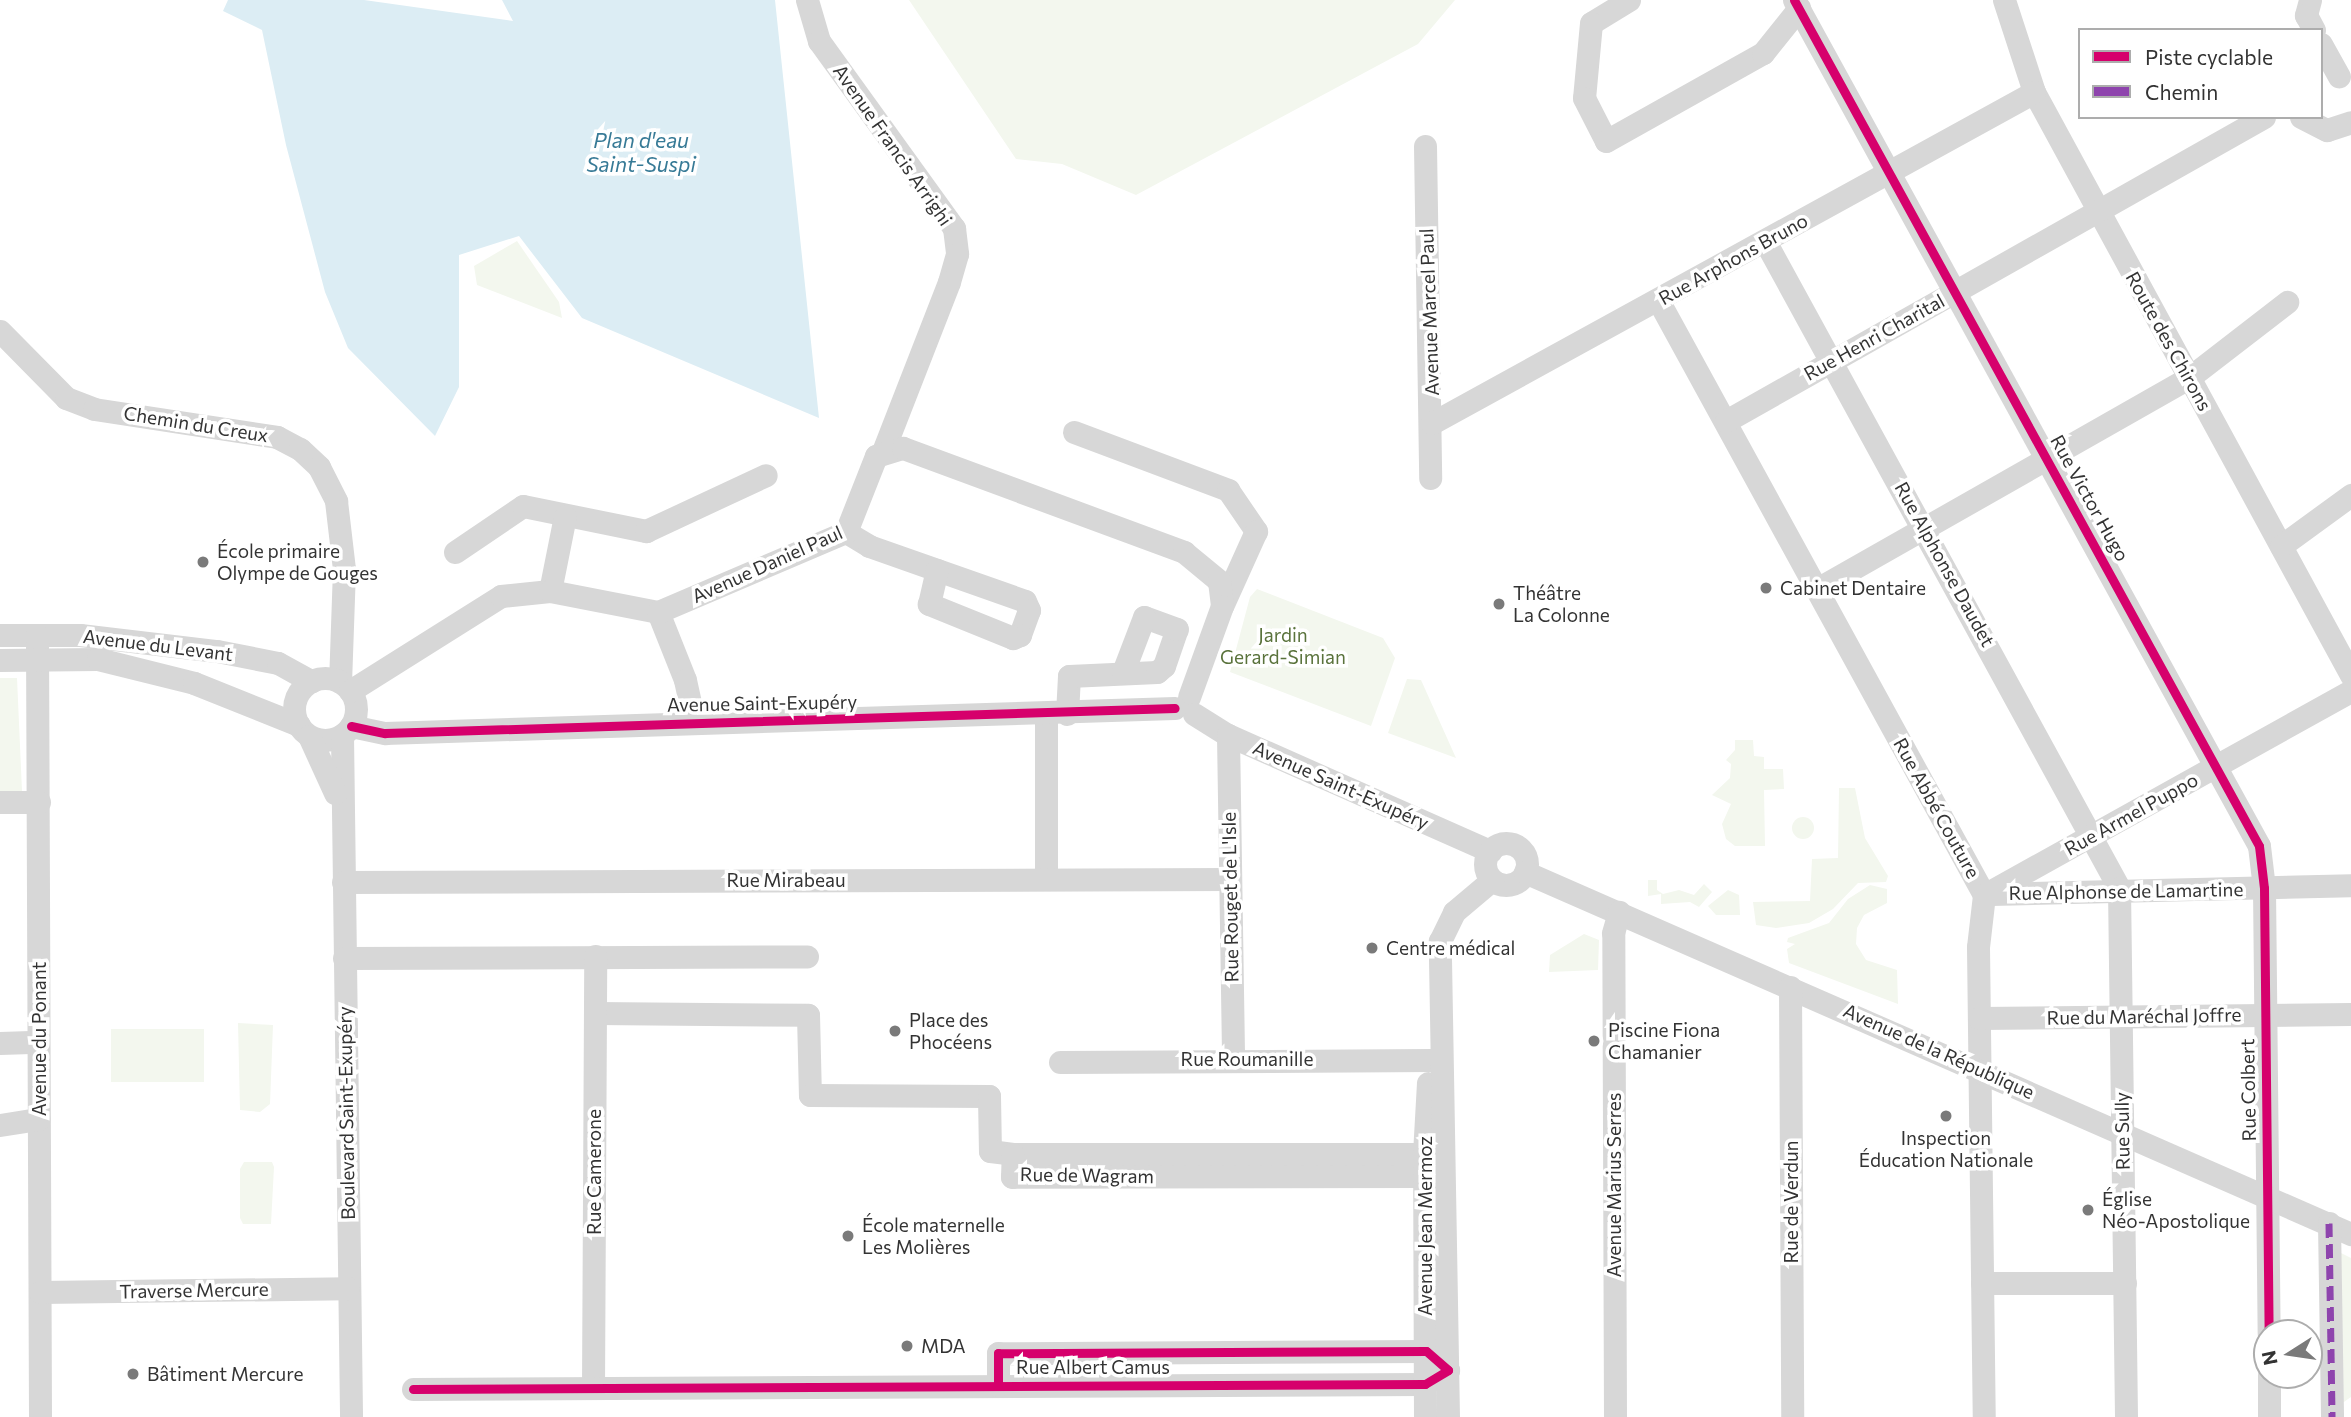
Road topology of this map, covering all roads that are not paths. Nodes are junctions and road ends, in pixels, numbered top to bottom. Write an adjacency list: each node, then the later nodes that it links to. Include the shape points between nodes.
1 (807, 0): 26 (street, Avenue Francis Arrighi, via 819,41 954,228 957,254 949,282)
2 (1629, 0): 5 (street, via 1591,23 1584,98 1606,141 1763,53)
3 (2004, 0): 9 (street, Route des Chirons)
4 (2310, 0): 6 (street, via 2306,15)
5 (1796, 4): 14 (street, Rue Victor Hugo)
6 (2313, 28)
7 (2323, 48): 8 (street)
8 (2337, 77)
9 (2034, 92): 14 (street, Rue Arphons Bruno); 15 (street, Route des Chirons)
10 (2260, 119): 15 (street, Rue Henri Charital)
11 (2305, 119): 12 (street, via 2327,130)
12 (2351, 122)
13 (1425, 146): 24 (street, Avenue Marcel Paul)
14 (1887, 171): 16 (street, Rue Arphons Bruno); 17 (street, Rue Victor Hugo)
15 (2096, 211): 17 (street, Rue Henri Charital); 22 (street, Route des Chirons)
16 (1766, 243): 18 (street, Rue Arphons Bruno); 21 (street, Rue Alphonse Daudet)
17 (1954, 292): 21 (street, Rue Henri Charital); 27 (street, Rue Victor Hugo)
18 (1658, 300): 23 (street, Rue Abbé Couture); 24 (street, Rue Arphons Bruno)
19 (2287, 302): 22 (street)
20 (0, 331): 50 (street, Chemin du Creux, via 66,398 94,409 277,437 300,449 319,467 336,501 344,569)
21 (1829, 362): 23 (street, Rue Henri Charital); 32 (street, Rue Alphonse Daudet)
22 (2190, 377): 27 (street); 34 (street, Route des Chirons)
23 (1726, 421): 38 (street, Rue Abbé Couture)
24 (1432, 424): 29 (street, Avenue Marcel Paul)
25 (1074, 432): 37 (street, via 1228,490 1256,531)
26 (883, 451): 33 (street, Avenue Daniel Paul, via 876,456); 37 (street, via 903,448 1184,552)
27 (2048, 456): 32 (street); 55 (street, Rue Victor Hugo)
28 (766, 475): 31 (street, via 646,531)
29 (1430, 478)
30 (2351, 495): 34 (street)
31 (565, 516): 35 (street, via 523,506); 39 (street)
32 (1924, 525): 38 (street); 59 (street, Rue Alphonse Daudet)
33 (846, 532): 36 (street, via 869,546); 40 (street, Avenue Daniel Paul)
34 (2281, 546): 46 (street, Route des Chirons)
35 (455, 552)
36 (937, 570)
37 (1228, 578): 49 (street)
38 (1817, 589): 70 (street, Rue Abbé Couture)
39 (550, 591): 40 (street); 50 (street, via 501,596)
40 (659, 612): 52 (street, via 685,680)
41 (0, 635): 42 (street, Avenue du Levant)
42 (37, 635): 44 (street, Avenue du Ponant); 47 (street, Avenue du Levant, via 80,635 217,650 278,663)
43 (0, 660): 44 (street, Avenue du Levant)
44 (37, 661): 53 (street, Avenue du Levant, via 98,659 170,677); 57 (street, Avenue du Ponant)
45 (1123, 672): 51 (street, via 1069,676)
46 (2351, 675)
47 (311, 681): 50 (street, via 326,678); 53 (street, via 294,706)
48 (2351, 691): 55 (street, Rue Armel Puppo)
49 (1186, 706): 51 (street, Avenue Saint-Exupéry); 54 (street, Avenue Saint-Exupéry)
50 (348, 709): 52 (street, Avenue Saint-Exupéry, via 385,733); 53 (street, via 325,740); 58 (street, Chemin du Creux)
51 (1057, 714): 52 (street, Avenue Saint-Exupéry); 63 (street)
52 (694, 721)
53 (304, 731): 58 (street)
54 (1228, 735): 61 (street, Avenue Saint-Exupéry); 64 (street, Rue Rouget de L'Isle)
55 (2216, 766): 59 (street, Rue Armel Puppo); 60 (street, Rue Victor Hugo)
56 (0, 802): 57 (street)
57 (39, 802): 82 (street, Avenue du Ponant)
58 (341, 808): 66 (street, Boulevard Saint-Exupéry)
59 (2094, 835): 68 (street, Rue Alphonse Daudet); 70 (street, Rue Armel Puppo)
60 (2259, 846): 69 (street, Rue Colbert)
61 (1490, 851): 62 (street, via 1503,844 1517,847 1525,858); 65 (street, via 1485,866)
62 (1525, 872): 65 (street, via 1511,885); 71 (street, Avenue de la République)
63 (1046, 878): 64 (street, Rue Mirabeau); 66 (street, Rue Mirabeau)
64 (1229, 879): 84 (street, Rue Rouget de L'Isle)
65 (1492, 880): 81 (street, Avenue Jean Mermoz, via 1454,912 1443,929)
66 (343, 882): 74 (street, Boulevard Saint-Exupéry)
67 (2351, 885): 69 (street, Rue Alphonse de Lamartine)
68 (2119, 888): 69 (street, Rue Alphonse de Lamartine); 70 (street, Rue Alphonse de Lamartine); 80 (street, Rue Sully)
69 (2264, 888): 77 (street, Rue Colbert)
70 (1984, 895): 79 (street, Rue Abbé Couture, via 1978,947)
71 (1619, 912): 75 (street, Avenue de la République); 111 (street, Avenue Marius Serres, via 1613,933)
72 (595, 956): 73 (street); 74 (street); 76 (street, Rue Camerone)
73 (807, 956)
74 (344, 958): 97 (street, Boulevard Saint-Exupéry)
75 (1790, 987): 87 (street, Avenue de la République); 112 (street, Rue de Verdun)
76 (595, 1013): 91 (street, Rue de Wagram, via 808,1015 810,1095 989,1096 990,1151); 104 (street, Rue Camerone)
77 (2264, 1014): 78 (street, Rue du Maréchal Joffre); 80 (street, Rue du Maréchal Joffre); 92 (street, Rue Colbert)
78 (2351, 1014)
79 (1979, 1018): 80 (street, Rue du Maréchal Joffre); 87 (street, Rue Abbé Couture)
80 (2122, 1018): 90 (street, Rue Sully)
81 (1440, 1036): 85 (street, Avenue Jean Mermoz); 91 (street, Avenue Jean Mermoz)
82 (38, 1042): 83 (street); 88 (street, Avenue du Ponant)
83 (0, 1043)
84 (1233, 1058): 85 (street, Rue Roumanille); 86 (street, Rue Roumanille)
85 (1433, 1060): 91 (street, Avenue Jean Mermoz)
86 (1060, 1062)
87 (1978, 1067): 90 (street, Avenue de la République); 95 (street, Rue Abbé Couture)
88 (39, 1119): 89 (street); 98 (street, Avenue du Ponant)
89 (0, 1125)
90 (2122, 1134): 92 (street, Avenue de la République); 96 (street, Rue Sully)
91 (1431, 1165): 100 (street, Avenue Jean Mermoz); 101 (street, Avenue Jean Mermoz)
92 (2269, 1197): 93 (street, Avenue de la République); 99 (street, Rue Colbert)
93 (2329, 1223): 94 (street, Avenue de la République); 116 (street)
94 (2351, 1234)
95 (1982, 1283): 96 (street); 113 (street, Rue Abbé Couture)
96 (2125, 1283): 114 (street, Rue Sully)
97 (348, 1288): 98 (street, Traverse Mercure); 108 (street, Boulevard Saint-Exupéry)
98 (40, 1292): 107 (street, Avenue du Ponant)
99 (2269, 1319)
100 (1426, 1351): 101 (street); 102 (street, Avenue Jean Mermoz); 103 (street, via 998,1353)
101 (1448, 1370): 102 (street); 110 (street, Avenue Jean Mermoz)
102 (1425, 1384): 103 (street, Rue Albert Camus); 109 (street, Avenue Jean Mermoz)
103 (998, 1385): 104 (street, Rue Albert Camus)
104 (593, 1388): 105 (street, Rue Albert Camus)
105 (413, 1389)
106 (2269, 1389): 115 (street)
107 (40, 1417)
108 (351, 1417)
109 (1425, 1417)
110 (1448, 1417)
111 (1615, 1417)
112 (1792, 1417)
113 (1984, 1417)
114 (2126, 1417)
115 (2269, 1417)
116 (2332, 1417)

